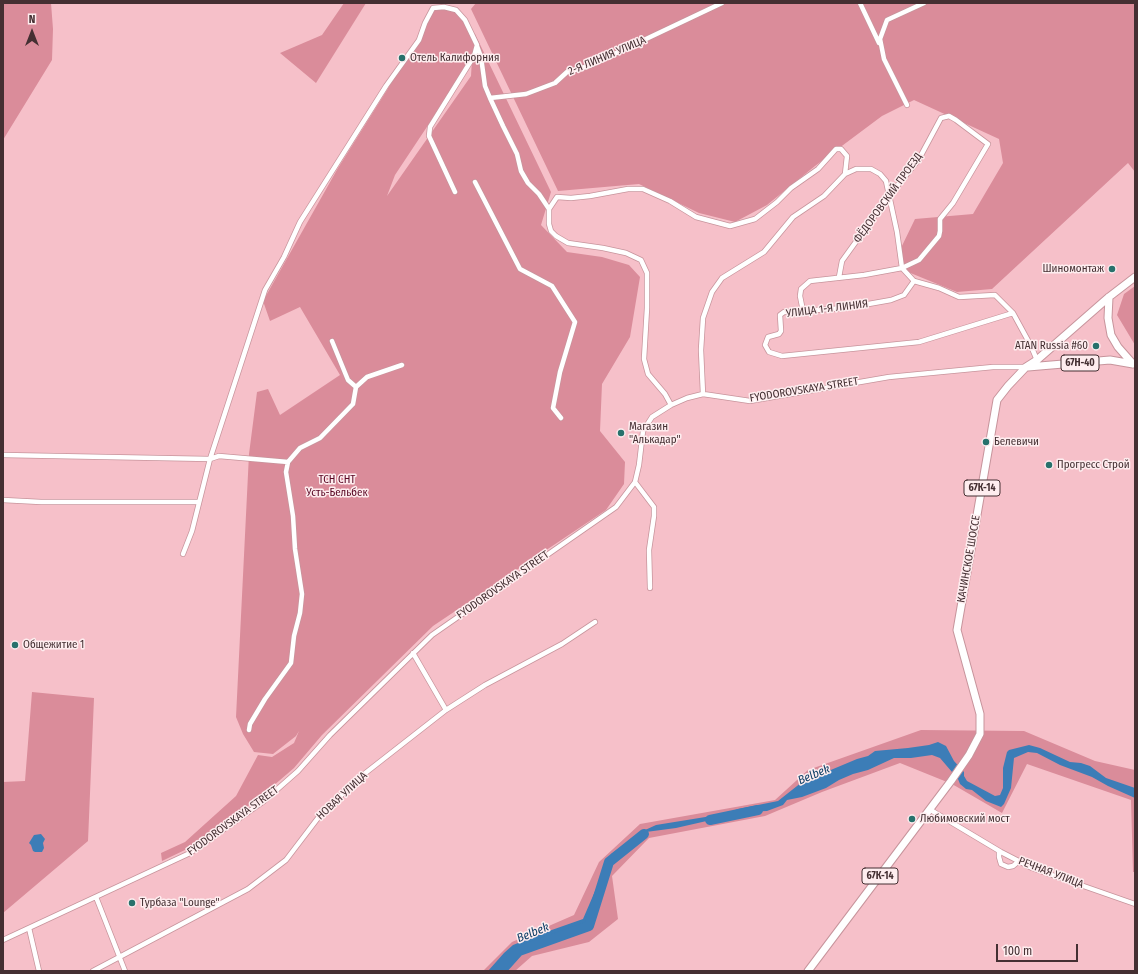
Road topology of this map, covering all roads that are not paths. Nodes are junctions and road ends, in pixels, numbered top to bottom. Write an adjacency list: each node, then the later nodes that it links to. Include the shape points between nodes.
1 (722, 3): 6 (street, 2-Я ЛИНИЯ УЛИЦА, via 589,66 567,72 555,83 526,94)
2 (860, 3): 5 (street)
3 (924, 3): 5 (street, via 887,20 880,39)
4 (477, 45): 6 (street); 10 (street, via 474,56 430,127 429,136); 30 (street, via 456,10 433,8 419,40 386,86 300,222 265,290)
5 (881, 46): 7 (street, via 888,70)
6 (490, 98): 12 (street, via 517,154 521,171 528,184)
7 (907, 105)
8 (845, 174): 11 (street, via 856,169 871,169 886,181); 12 (street, via 846,156 841,149 836,149 818,169 755,219 730,226 696,217 670,201 643,189 571,198 557,197); 26 (street, via 824,196 793,217 764,252 722,278 712,292 703,318 700,350)
9 (475, 182): 28 (street, via 520,270 552,286 575,322 560,372 553,408)
10 (455, 192)
11 (889, 196): 13 (street); 13 (street, ФЁДОРОВСКИЙ ПРОЕЗД, via 919,159 941,118 949,116 988,144 953,203 940,219 939,236 918,260); 14 (street, ФЁДОРОВСКИЙ ПРОЕЗД, via 842,261)
12 (549, 209): 27 (street, via 551,231 568,243 626,253 641,260 647,273 644,359 648,374 665,394)
13 (902, 268): 14 (street); 16 (street)
14 (839, 277): 18 (street, via 810,281 801,289)
15 (1135, 277): 17 (main road, КАЧИНСКОЕ ШОССЕ / 67К-14)
16 (914, 282): 18 (street, УЛИЦА 1-Я ЛИНИЯ, via 904,295 891,300 846,308); 19 (street, via 939,288 959,297 994,295)
17 (1109, 297): 21 (main road, КАЧИНСКОЕ ШОССЕ / 67К-14); 23 (main road, 67H-40, via 1108,318 1111,335)
18 (803, 311): 19 (street, УЛИЦА 1-Я ЛИНИЯ, via 784,312 780,315 781,331 768,338 764,345 769,352 782,356 919,342)
19 (1013, 313): 21 (street)
20 (332, 342): 25 (street, via 348,380)
21 (1037, 360): 24 (main road, КАЧИНСКОЕ ШОССЕ / 67К-14)
22 (402, 365): 25 (street, via 368,377)
23 (1134, 365): 24 (main road, 67H-40, via 1110,360)
24 (1026, 367): 26 (street, FYODOROVSKAYA STREET, via 993,367 889,377 750,401); 41 (main road, КАЧИНСКОЕ ШОССЕ / 67К-14, via 997,400 957,630 980,714 980,734 969,755)
25 (356, 387): 31 (street, via 353,404 320,438 300,448)
26 (703, 394): 27 (street, FYODOROVSKAYA STREET)
27 (671, 406): 32 (street, FYODOROVSKAYA STREET, via 652,417 643,431)
28 (561, 418)
29 (3, 455): 30 (street)
30 (210, 459): 31 (street, via 219,456); 34 (street)
31 (288, 462): 40 (street, via 286,472 302,594 300,613 291,663 265,699)
32 (635, 482): 36 (street, via 654,507 649,550); 38 (street, FYODOROVSKAYA STREET, via 616,507 432,635)
33 (3, 500): 34 (street)
34 (199, 502): 35 (street)
35 (183, 554)
36 (650, 588)
37 (595, 622): 39 (street, НОВАЯ УЛИЦА, via 562,644 485,685)
38 (413, 653): 39 (street); 44 (street, FYODOROVSKAYA STREET, via 330,735 298,771 264,801 190,853)
39 (446, 710): 48 (street, НОВАЯ УЛИЦА, via 359,778 318,818 286,860 248,890)
40 (249, 730)
41 (929, 809): 42 (street, РЕЧНАЯ УЛИЦА); 52 (main road, 67К-14)
42 (999, 851): 43 (street, РЕЧНАЯ УЛИЦА); 43 (street, via 1001,864 1008,867)
43 (1019, 861): 45 (street, РЕЧНАЯ УЛИЦА, via 1032,868)
44 (96, 897): 46 (street, FYODOROVSKAYA STREET); 48 (street)
45 (1135, 904)
46 (29, 928): 47 (street, FYODOROVSKAYA STREET); 49 (street)
47 (3, 940)
48 (120, 957): 50 (street, НОВАЯ УЛИЦА); 51 (street)
49 (39, 971)
50 (94, 971)
51 (126, 971)
52 (808, 971)

